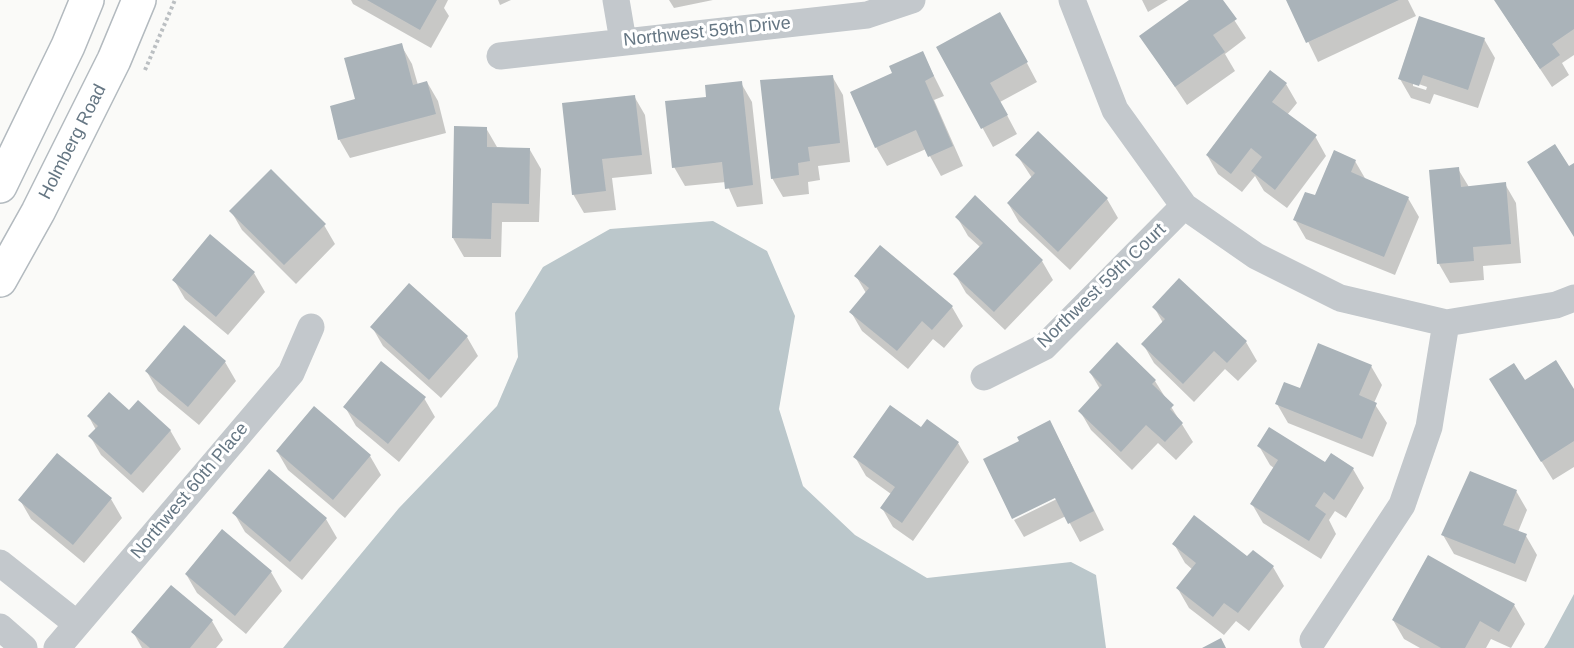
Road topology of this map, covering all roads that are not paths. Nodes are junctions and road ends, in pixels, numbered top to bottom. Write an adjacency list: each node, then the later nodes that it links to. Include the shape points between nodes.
1 (87, 0): 8 (street)
2 (139, 0): 10 (street, Holmberg Road, via 114,60)
3 (616, 0): 6 (street)
4 (912, 0): 6 (street, Northwest 59th Drive, via 867,15)
5 (1072, 0): 9 (street, via 1115,110)
6 (623, 41): 7 (street, Northwest 59th Drive)
7 (500, 56)
8 (0, 186)
9 (1184, 206): 12 (street, via 1256,255 1340,298); 14 (street, Northwest 59th Court, via 1044,347)
10 (0, 279)
11 (1574, 298): 12 (street, via 1556,305)
12 (1446, 324): 18 (street, via 1429,427 1402,505)
13 (311, 327): 16 (street, Northwest 60th Place, via 291,373)
14 (984, 378)
15 (0, 563): 16 (street)
16 (77, 624): 20 (street, Northwest 60th Place)
17 (0, 627): 19 (street)
18 (1313, 640)
19 (24, 648)
20 (57, 648)

